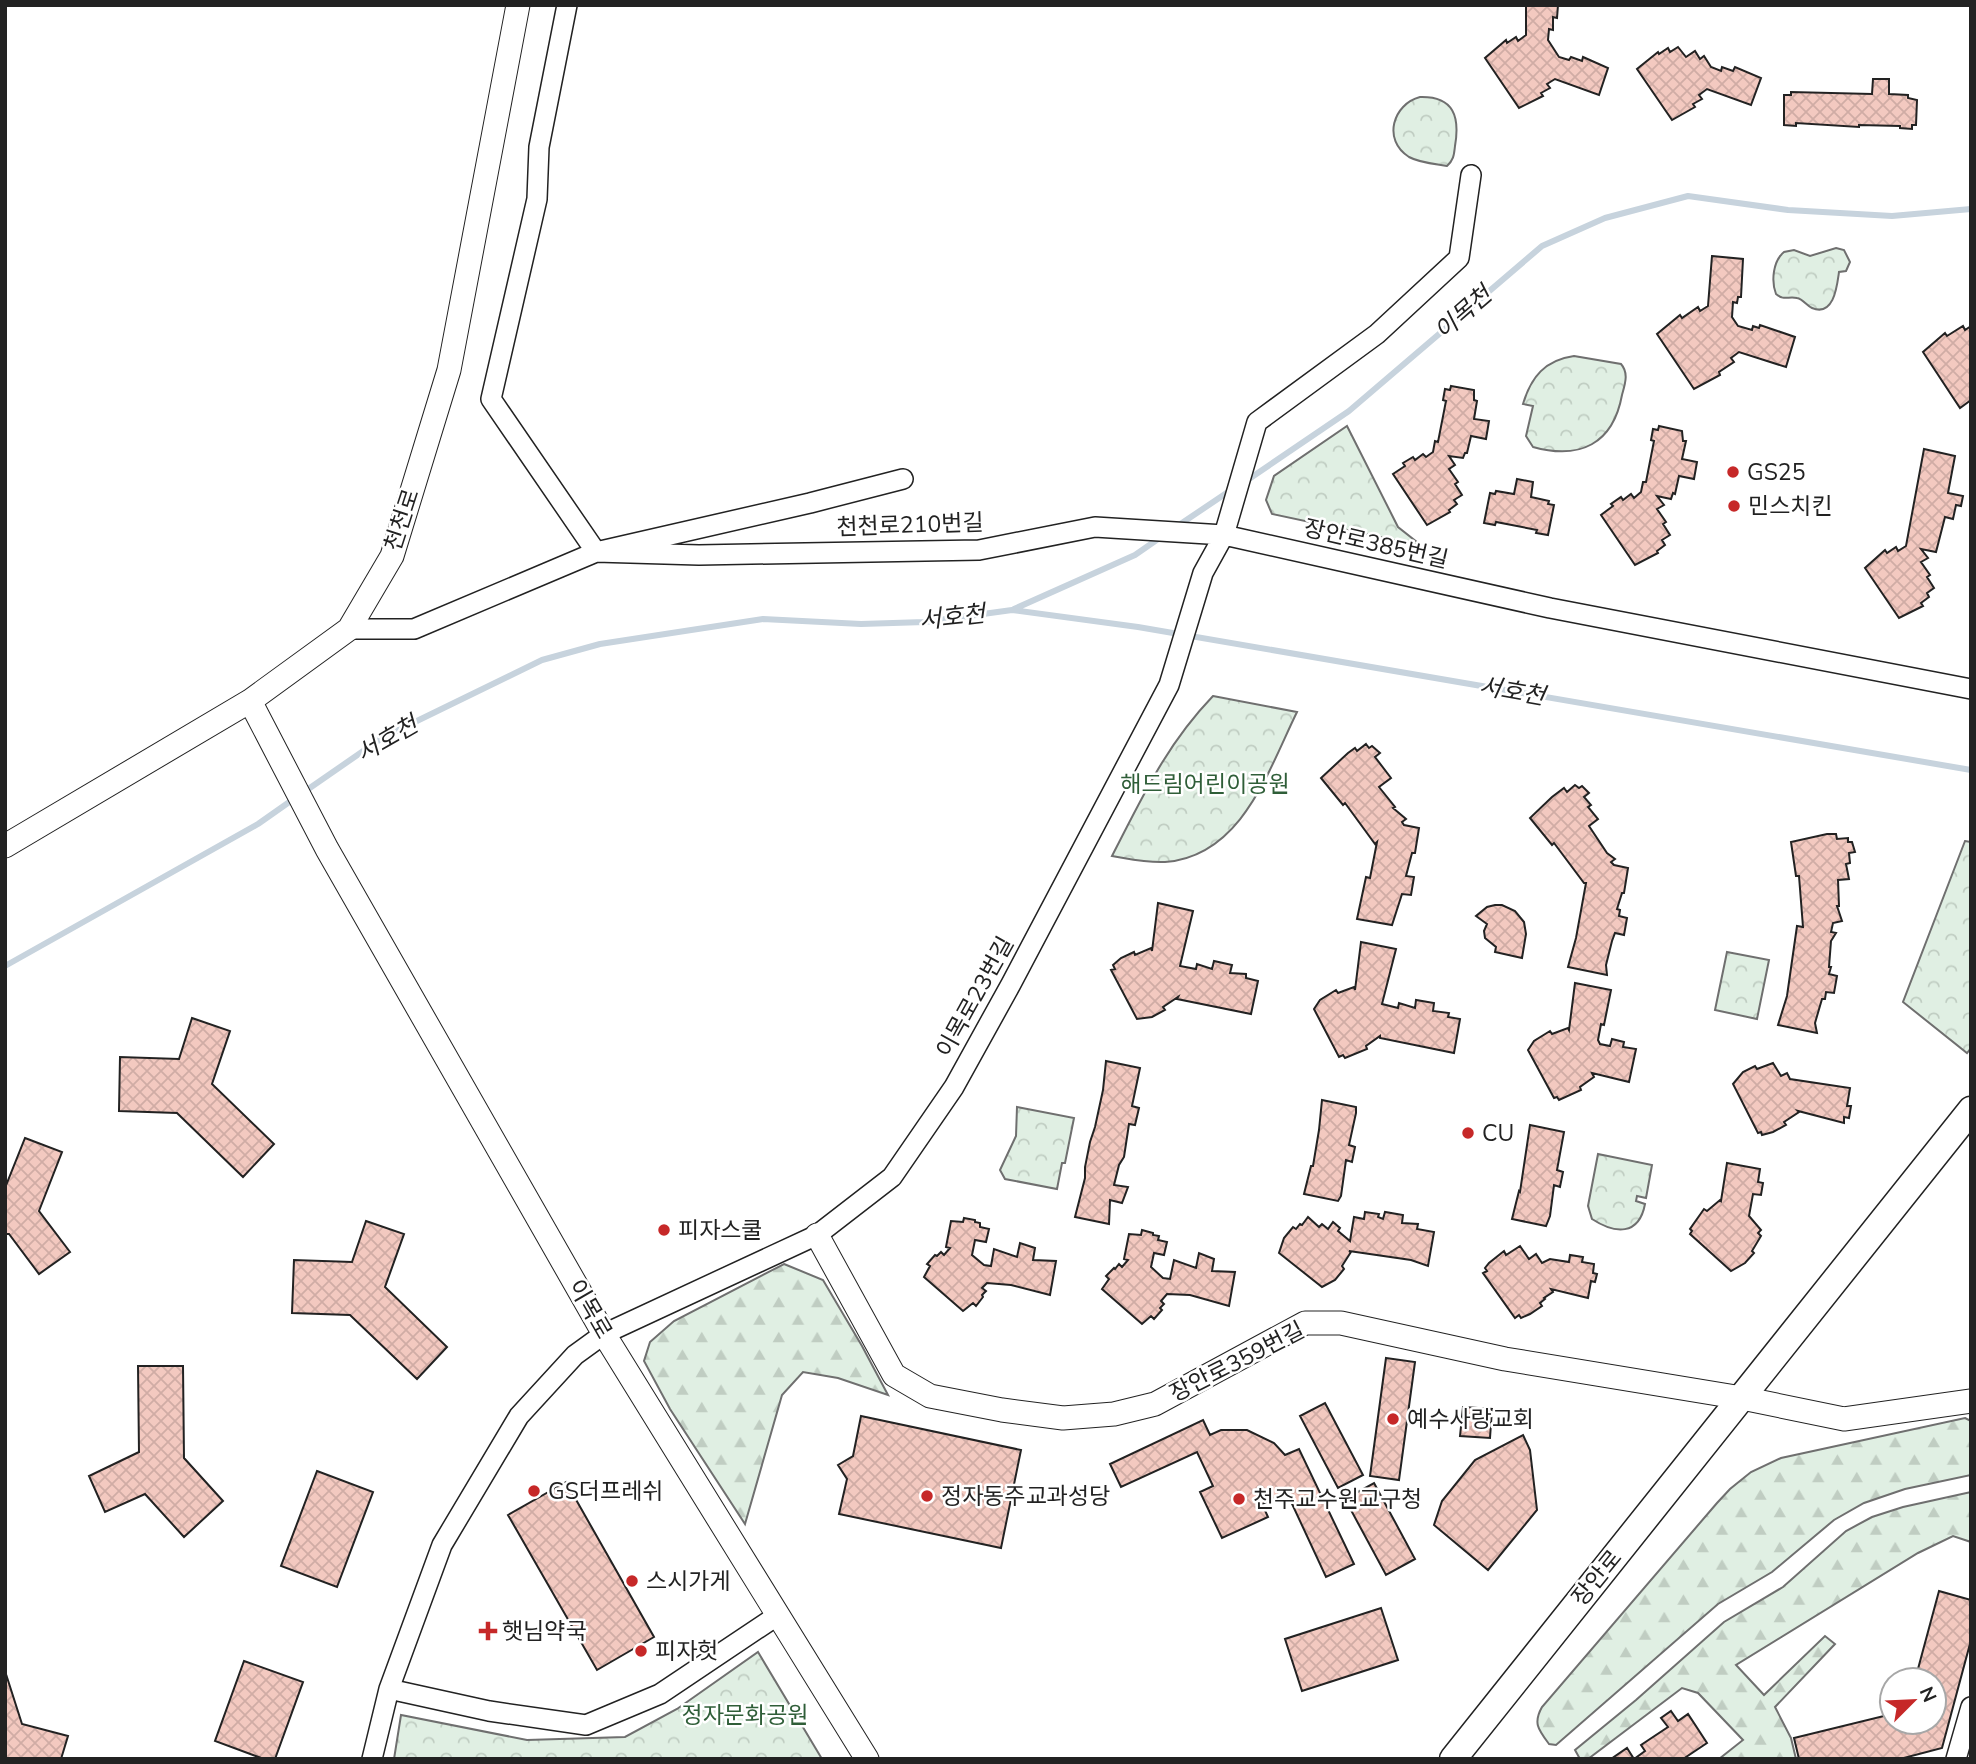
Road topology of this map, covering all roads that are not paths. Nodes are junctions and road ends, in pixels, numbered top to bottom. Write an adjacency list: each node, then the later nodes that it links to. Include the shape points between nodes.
1 (518, 5): 7 (street, 천천로, via 449,370 392,556)
2 (567, 5): 6 (street, via 539,147 537,199 491,399)
3 (1471, 175): 5 (street, via 1459,258 1377,334 1257,422)
4 (903, 479): 6 (street, 천천로210번길)
5 (1224, 534): 6 (street, 천천로210번길, via 1096,527 979,550 699,555); 8 (street, 장안로385번길, via 1550,607); 12 (street, 이목로23번길, via 1203,573 1169,685 954,1087 892,1177)
6 (596, 552): 7 (street, 천천로210번길, via 414,629)
7 (349, 629): 9 (street, 천천로)
8 (1971, 689)
9 (250, 701): 10 (street, 천천로); 13 (street, 이목로, via 327,849)
10 (5, 846)
11 (1971, 1110): 14 (main road, 장안로)
12 (817, 1235): 13 (street, 이목로23번길); 14 (street, 장안로359번길, via 894,1375 929,1396 1002,1410 1063,1418 1114,1414 1155,1404 1305,1323 1341,1323 1505,1359)
13 (604, 1334): 16 (street, 이목로); 17 (street, 이목로23번길, via 575,1354 519,1416 442,1545)
14 (1742, 1398): 15 (street, via 1844,1419); 21 (main road, 장안로)
15 (1971, 1401)
16 (778, 1615): 17 (street, via 660,1694 586,1725 489,1711); 20 (street, 이목로)
17 (389, 1689): 19 (street, 이목로23번길)
18 (1971, 1707): 22 (street)
19 (372, 1759)
20 (867, 1759)
21 (1453, 1759)
22 (1956, 1759)

